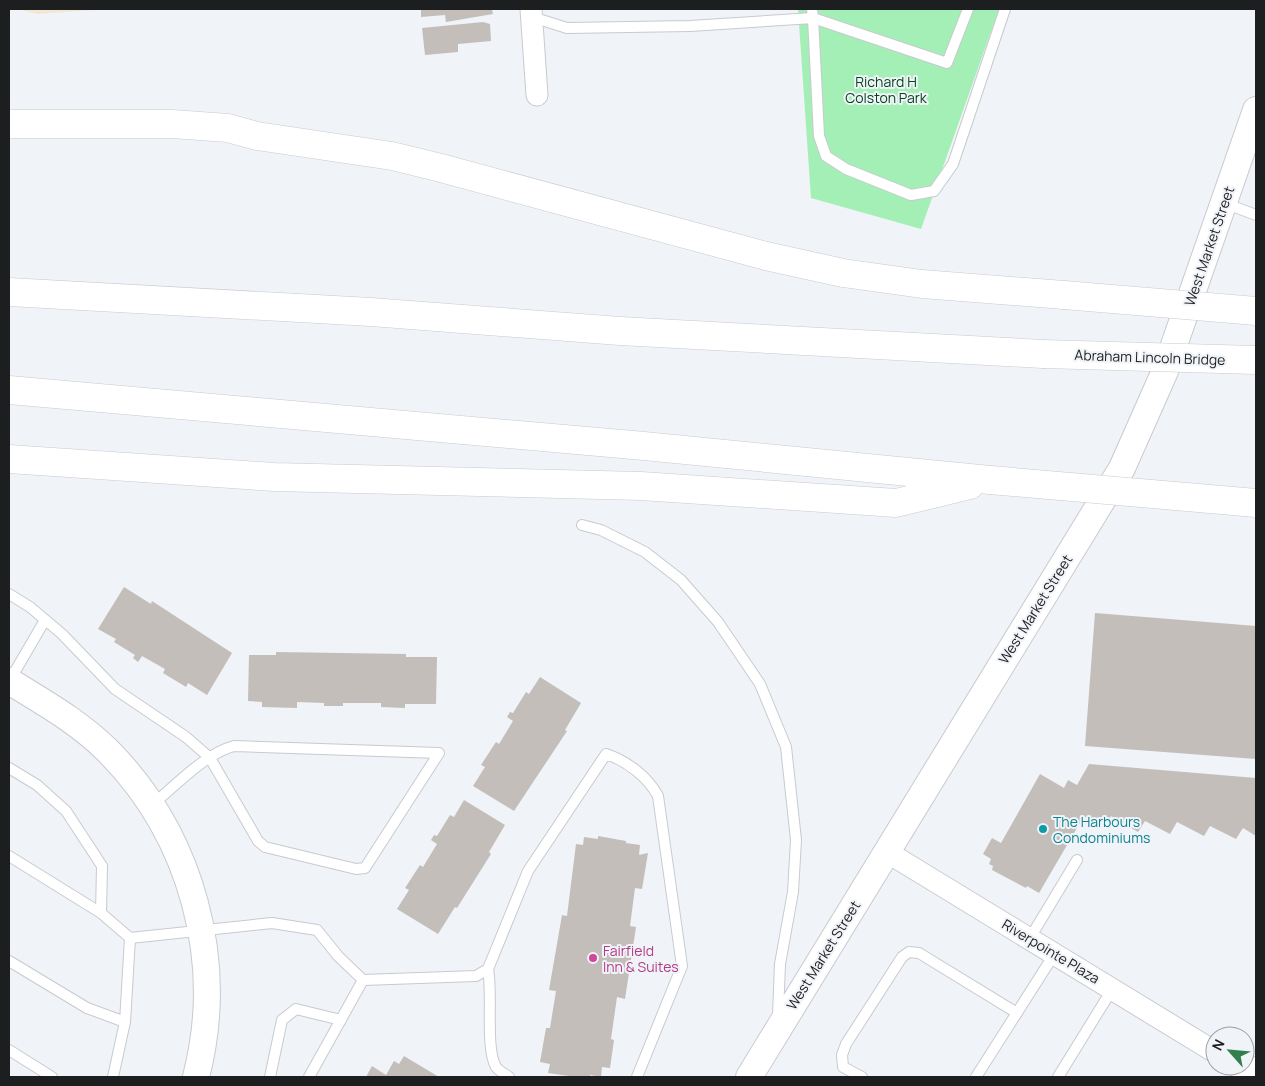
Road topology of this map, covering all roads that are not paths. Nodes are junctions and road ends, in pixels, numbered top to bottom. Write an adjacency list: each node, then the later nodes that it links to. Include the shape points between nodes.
1 (968, 9): 4 (lane, via 947,62)
2 (1005, 9): 4 (lane, via 953,164 934,191 911,195 846,169 826,156 819,136)
3 (531, 13): 4 (lane, via 568,28 690,26); 5 (street)
4 (812, 13)
5 (537, 95)
6 (1256, 110): 8 (street, West Market Street)
7 (9, 124): 11 (highway, bridge, via 172,124 228,128 257,136 382,155 441,168 766,256 843,273 922,284)
8 (1224, 203): 9 (lane); 24 (street, West Market Street, via 1165,371 1122,468)
9 (1256, 215)
10 (19, 292): 12 (highway, Abraham Lincoln Bridge, bridge, via 371,312 620,331 1043,354)
11 (1256, 311)
12 (1256, 360)
13 (16, 391): 15 (highway)
14 (9, 460): 15 (highway, via 274,477 641,486 896,503)
15 (990, 480): 16 (highway, bridge)
16 (1256, 503)
17 (582, 525): 39 (lane, via 601,530 644,552 681,580 718,622 760,684 786,747 796,840 793,892 780,964)
18 (9, 594): 19 (lane)
19 (45, 620): 20 (lane); 21 (lane, via 115,689)
20 (9, 681): 23 (street, via 84,730 128,773)
21 (210, 758): 21 (lane, via 220,749 234,746 439,753 365,868 356,869 265,847 258,841); 23 (lane)
22 (9, 768): 27 (lane, via 36,785 66,811 102,866)
23 (152, 805): 28 (street, via 171,838 189,881)
24 (886, 852): 30 (street, Riverpointe Plaza); 39 (street, West Market Street)
25 (9, 856): 27 (lane)
26 (1077, 860): 30 (lane)
27 (101, 913): 29 (lane)
28 (202, 930): 29 (lane); 34 (lane, via 272,923 317,930); 44 (street, via 207,1002)
29 (130, 938): 38 (lane)
30 (1030, 938): 31 (street, Riverpointe Plaza)
31 (1055, 953): 35 (street, Riverpointe Plaza); 36 (lane)
32 (9, 961): 38 (lane, via 87,1008)
33 (488, 969): 34 (lane, via 476,976); 47 (lane, via 492,988 491,1053 497,1069); 48 (lane, via 528,871 606,754 620,759 652,784 658,796 682,966)
34 (363, 980): 37 (lane)
35 (1113, 988): 40 (street, Riverpointe Plaza); 52 (lane)
36 (1017, 1013): 50 (lane, via 919,953 909,952 902,957 846,1044 842,1055 843,1067); 51 (lane)
37 (341, 1020): 45 (lane, via 296,1009 282,1020); 46 (lane)
38 (125, 1022): 43 (lane)
39 (778, 1028): 49 (street, West Market Street)
40 (1205, 1046)
41 (9, 1050): 42 (lane)
42 (52, 1077)
43 (113, 1077)
44 (196, 1077)
45 (270, 1077)
46 (309, 1077)
47 (509, 1077)
48 (637, 1077)
49 (749, 1077)
50 (862, 1077)
51 (976, 1077)
52 (1058, 1077)

